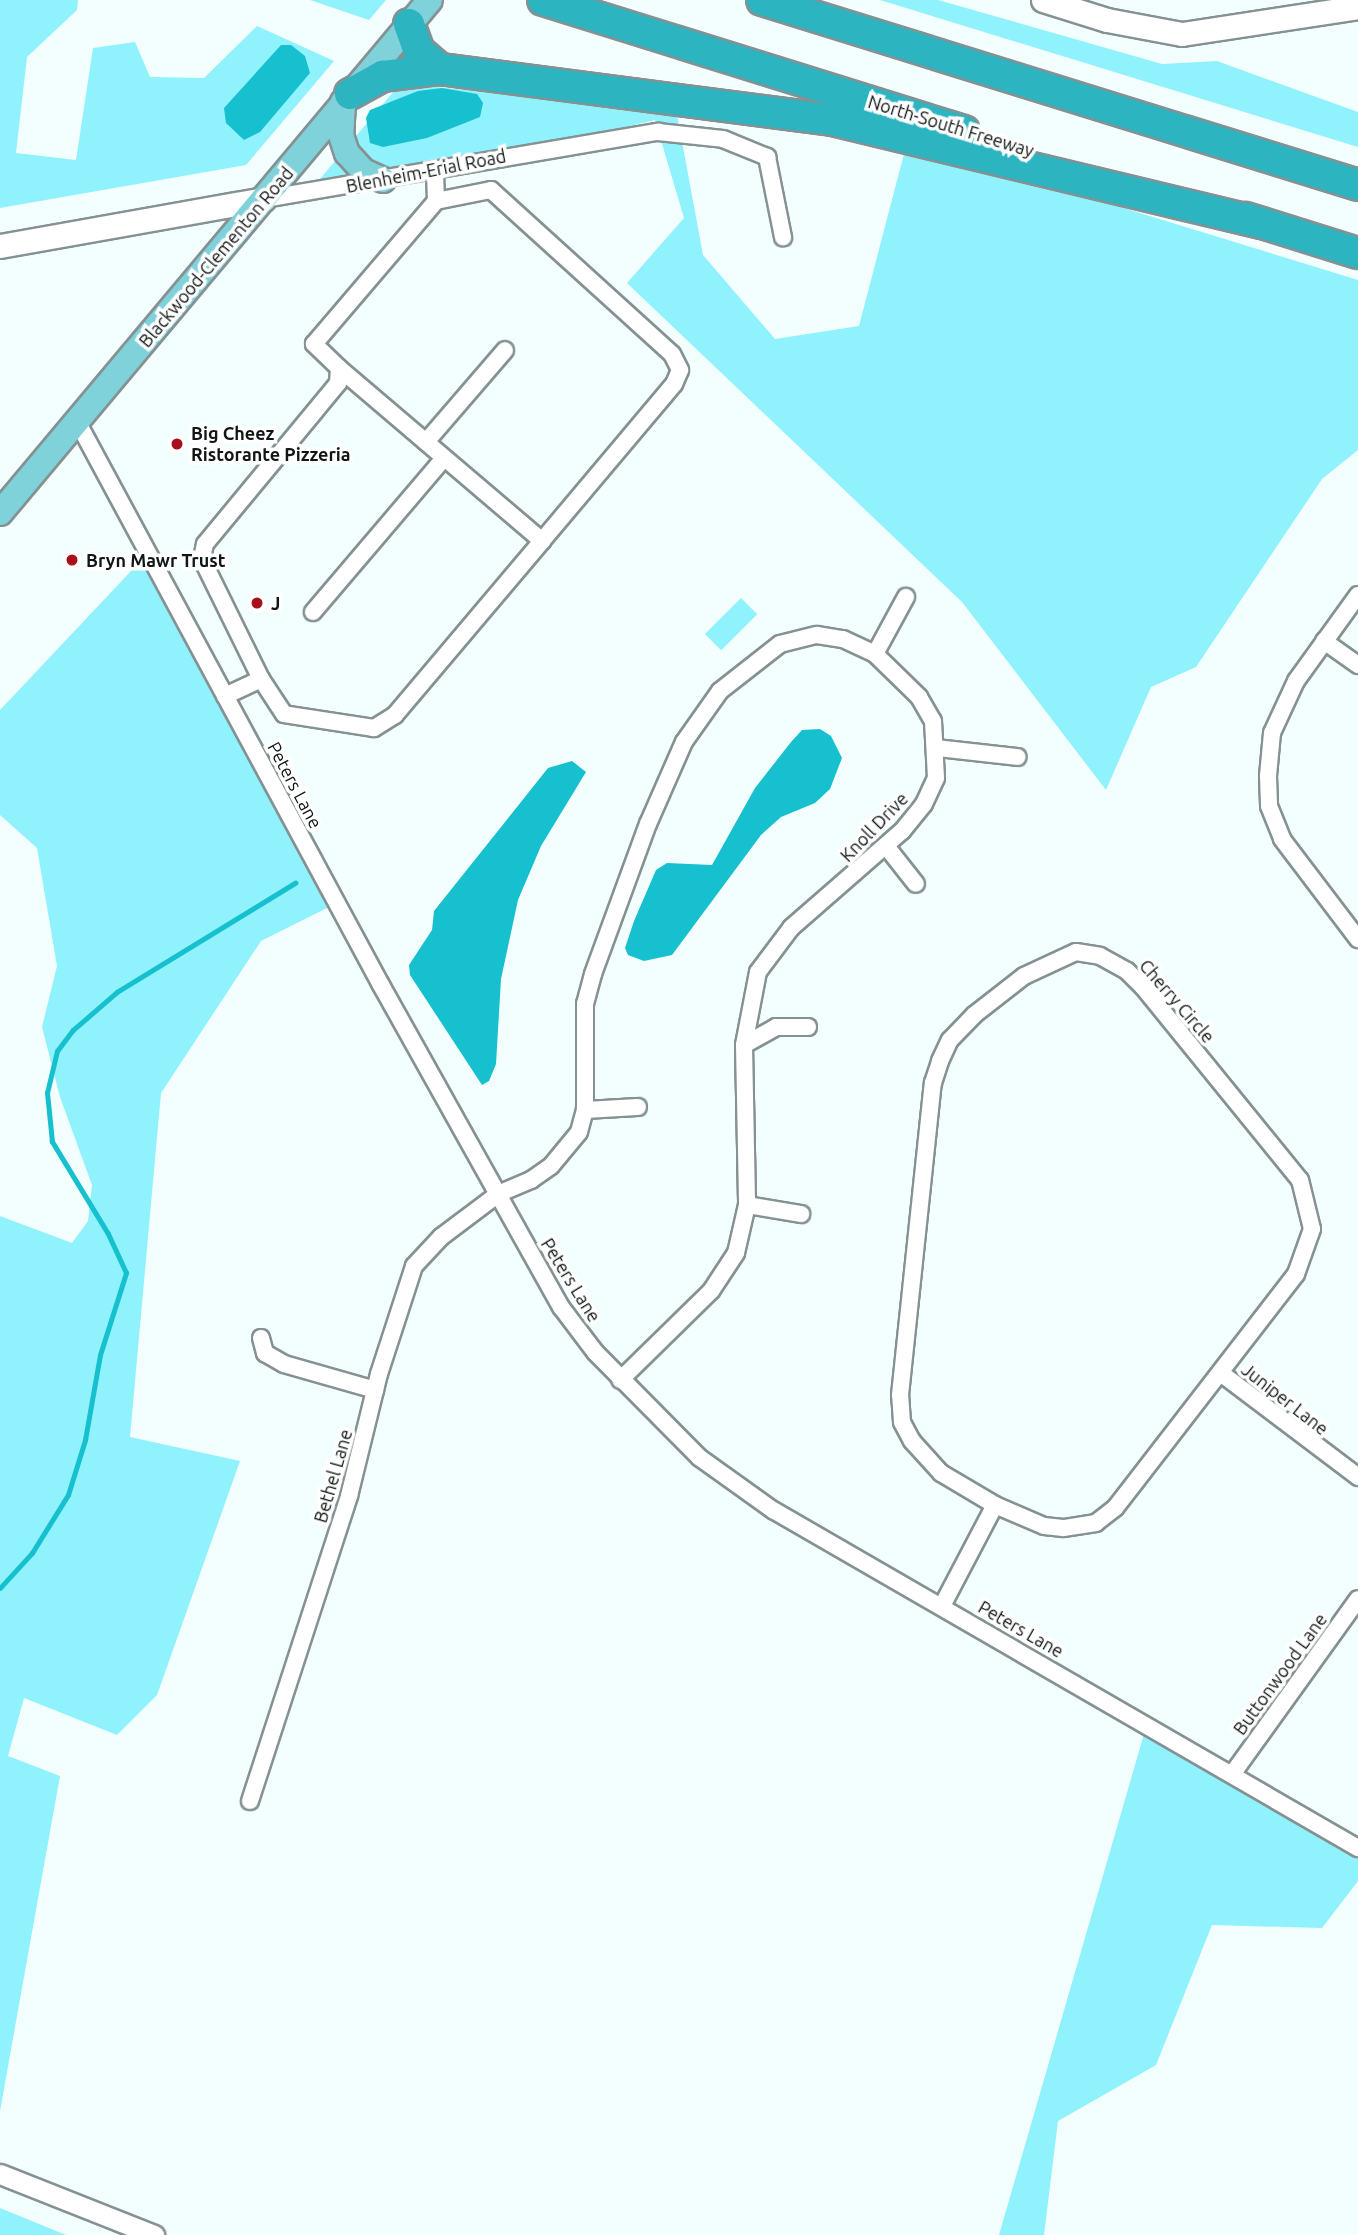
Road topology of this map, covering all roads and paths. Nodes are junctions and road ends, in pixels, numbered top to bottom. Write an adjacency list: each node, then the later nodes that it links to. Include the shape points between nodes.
1 (430, 0): 6 (main road, Blackwood-Clementon Road)
2 (543, 0): 16 (highway, North-South Freeway)
3 (762, 0): 12 (highway)
4 (1043, 0): 5 (main road, via 1107,20 1182,34)
5 (1358, 7)
6 (409, 24): 7 (highway, via 419,51); 8 (main road, Blackwood-Clementon Road)
7 (440, 69): 8 (highway, via 383,76); 16 (highway, via 832,120)
8 (347, 98): 11 (main road, via 341,135 347,153 363,171); 14 (main road, Blackwood-Clementon Road)
9 (486, 161): 10 (street, Blenheim-Erial Road); 13 (street); 17 (street, Blenheim-Erial Road, via 659,132 723,139 752,147 771,164)
10 (435, 171): 11 (street, Blenheim-Erial Road); 15 (street)
11 (383, 180): 14 (street, Blenheim-Erial Road)
12 (1358, 185)
13 (491, 190): 15 (street); 26 (street, via 672,354 680,370 674,384)
14 (264, 199): 18 (main road, Blenheim-Erial Road); 22 (main road, Blackwood-Clementon Road)
15 (436, 201): 21 (street, via 314,344)
16 (1262, 223): 19 (highway, North-South Freeway)
17 (783, 237)
18 (0, 246)
19 (1358, 253)
20 (505, 350): 23 (street)
21 (339, 368): 23 (street); 33 (street, via 338,383 205,544 202,559)
22 (78, 423): 25 (main road, Blackwood-Clementon Road); 34 (street, Peters Lane)
23 (426, 442): 24 (street)
24 (444, 458): 26 (street); 29 (street)
25 (0, 513)
26 (542, 541): 33 (street, via 383,726 284,714)
27 (1358, 595): 30 (street)
28 (906, 597): 31 (street)
29 (313, 612)
30 (1324, 641): 32 (street); 39 (street, via 1296,681 1272,733 1269,806 1282,839)
31 (876, 654): 35 (street, Knoll Drive, via 919,697 933,721); 43 (street, Knoll Drive, via 843,639 817,635 779,645 720,691 684,743 648,824 590,984 585,1004)
32 (1358, 666)
33 (261, 679): 34 (street)
34 (225, 696): 44 (street, Peters Lane)
35 (937, 748): 36 (street); 37 (street, Knoll Drive, via 936,778 924,804)
36 (1017, 757)
37 (886, 846): 38 (street); 41 (street, Knoll Drive, via 771,950 758,972)
38 (916, 884)
39 (1358, 939)
40 (808, 1027): 41 (street, via 776,1027)
41 (744, 1045): 45 (street, Knoll Drive)
42 (638, 1107): 43 (street)
43 (585, 1110): 44 (street, Knoll Drive, via 579,1132 551,1166)
44 (498, 1194): 49 (street, Peters Lane, via 561,1307); 50 (street, Bethel Lane, via 441,1237 414,1266)
45 (747, 1205): 46 (street); 49 (street, Knoll Drive, via 727,1273)
46 (801, 1214)
47 (261, 1338): 50 (street, via 265,1353 284,1364)
48 (1222, 1374): 51 (street, Juniper Lane); 52 (street, Cherry Circle, via 1115,1508 1096,1522 1044,1525); 52 (street, Cherry Circle, via 1306,1254 1312,1229 1300,1180 1127,971 1100,956 1076,952 1024,976 974,1015 950,1040 933,1083 900,1395 902,1422 940,1473)
49 (620, 1380): 54 (street, Peters Lane, via 700,1458 752,1495)
50 (375, 1390): 56 (street, Bethel Lane, via 349,1496)
51 (1358, 1478)
52 (995, 1505): 54 (street)
53 (1358, 1599): 55 (street, Buttonwood Lane)
54 (942, 1606): 55 (street, Peters Lane)
55 (1233, 1773): 57 (street, Peters Lane)
56 (250, 1801)
57 (1358, 1848)
58 (0, 2174): 59 (street)
59 (154, 2235)

